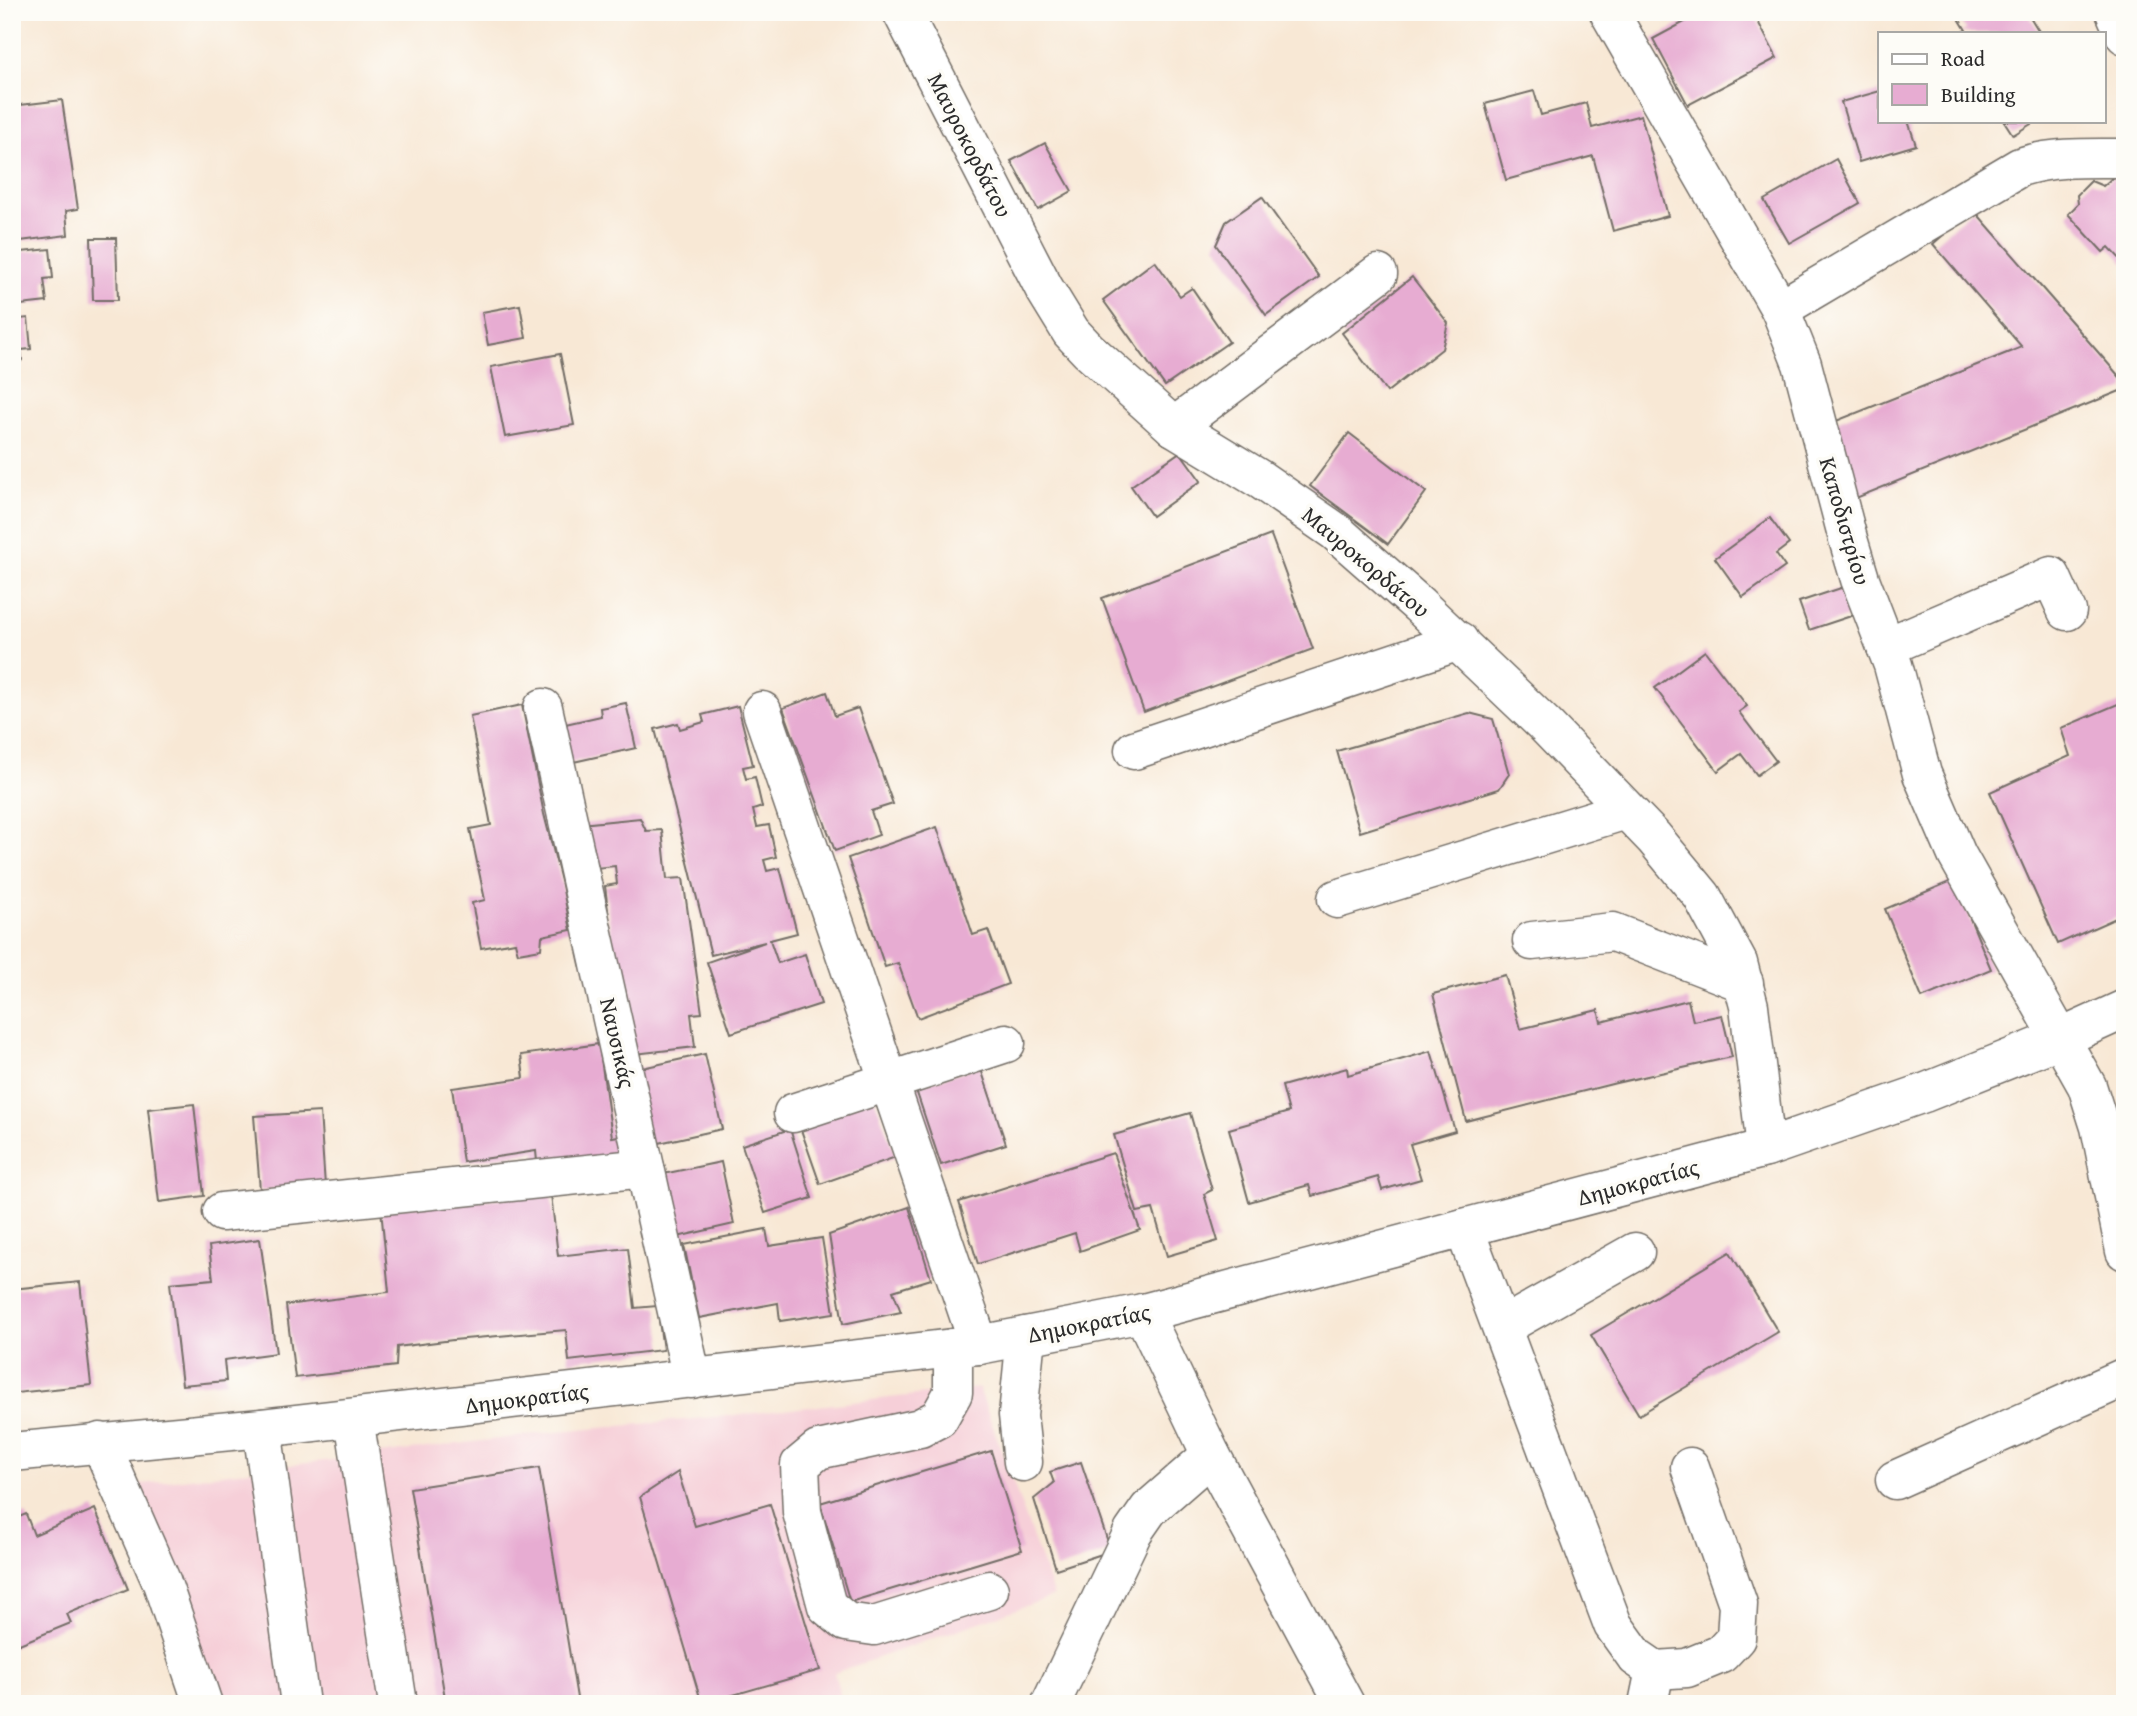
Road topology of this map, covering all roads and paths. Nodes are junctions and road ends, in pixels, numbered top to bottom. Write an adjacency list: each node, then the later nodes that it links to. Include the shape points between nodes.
1 (902, 12): 8 (street, Μαυροκορδάτου, via 1059,314 1088,350)
2 (1609, 12): 7 (street, Καποδιστρίου)
3 (2115, 12): 4 (street)
4 (2125, 35)
5 (2125, 158): 7 (street, via 2074,158 2020,167)
6 (1378, 274): 8 (street)
7 (1780, 309): 11 (street, Καποδιστρίου, via 1802,364 1848,539)
8 (1174, 426): 10 (street, Μαυροκορδάτου, via 1336,532)
9 (2067, 611): 11 (street, via 2051,576)
10 (1459, 641): 14 (street); 15 (street, Μαυροκορδάτου)
11 (1886, 647): 20 (street, Καποδιστρίου, via 1922,774 1957,855)
12 (543, 708): 25 (street, Ναυσικάς)
13 (762, 711): 22 (street)
14 (1134, 750)
15 (1626, 810): 16 (street); 18 (street, Μαυροκορδάτου, via 1702,896 1728,941)
16 (1337, 899)
17 (1532, 941): 18 (street, via 1613,932)
18 (1744, 983): 24 (street, Μαυροκορδάτου)
19 (2125, 1009): 20 (street, Δημοκρατίας)
20 (2059, 1039): 24 (street, Δημοκρατίας, via 1898,1103); 28 (street, Καποδιστρίου, via 2087,1086 2100,1127)
21 (1006, 1043): 22 (street)
22 (889, 1081): 23 (street); 33 (street)
23 (793, 1113)
24 (1766, 1147): 27 (street, Δημοκρατίας)
25 (645, 1168): 26 (street); 35 (street, Ναυσικάς)
26 (222, 1212)
27 (1464, 1228): 30 (street, Δημοκρατίας); 31 (street)
28 (2125, 1251)
29 (1635, 1252): 31 (street)
30 (1143, 1313): 32 (street, Δημοκρατίας); 40 (street)
31 (1502, 1327): 45 (street, via 1614,1625)
32 (1026, 1336): 33 (street, Δημοκρατίας); 41 (street, via 1018,1415)
33 (966, 1347): 35 (street, Δημοκρατίας); 44 (street, via 953,1393 939,1419 920,1428 818,1450 800,1465 802,1512 827,1606 846,1622 874,1626)
34 (2125, 1377): 43 (street)
35 (692, 1379): 36 (street, Δημοκρατίας)
36 (354, 1418): 37 (street, Δημοκρατίας); 49 (street)
37 (262, 1428): 38 (street, Δημοκρατίας); 48 (street)
38 (100, 1442): 39 (street, Δημοκρατίας); 47 (street, via 162,1583)
39 (12, 1452)
40 (1211, 1455): 46 (street, via 1149,1509 1133,1532); 50 (street)
41 (1023, 1462)
42 (1690, 1467): 45 (street, via 1738,1604 1736,1638 1721,1654)
43 (1895, 1480)
44 (989, 1590)
45 (1651, 1687)
46 (1051, 1703)
47 (203, 1704)
48 (300, 1704)
49 (398, 1704)
50 (1345, 1704)

